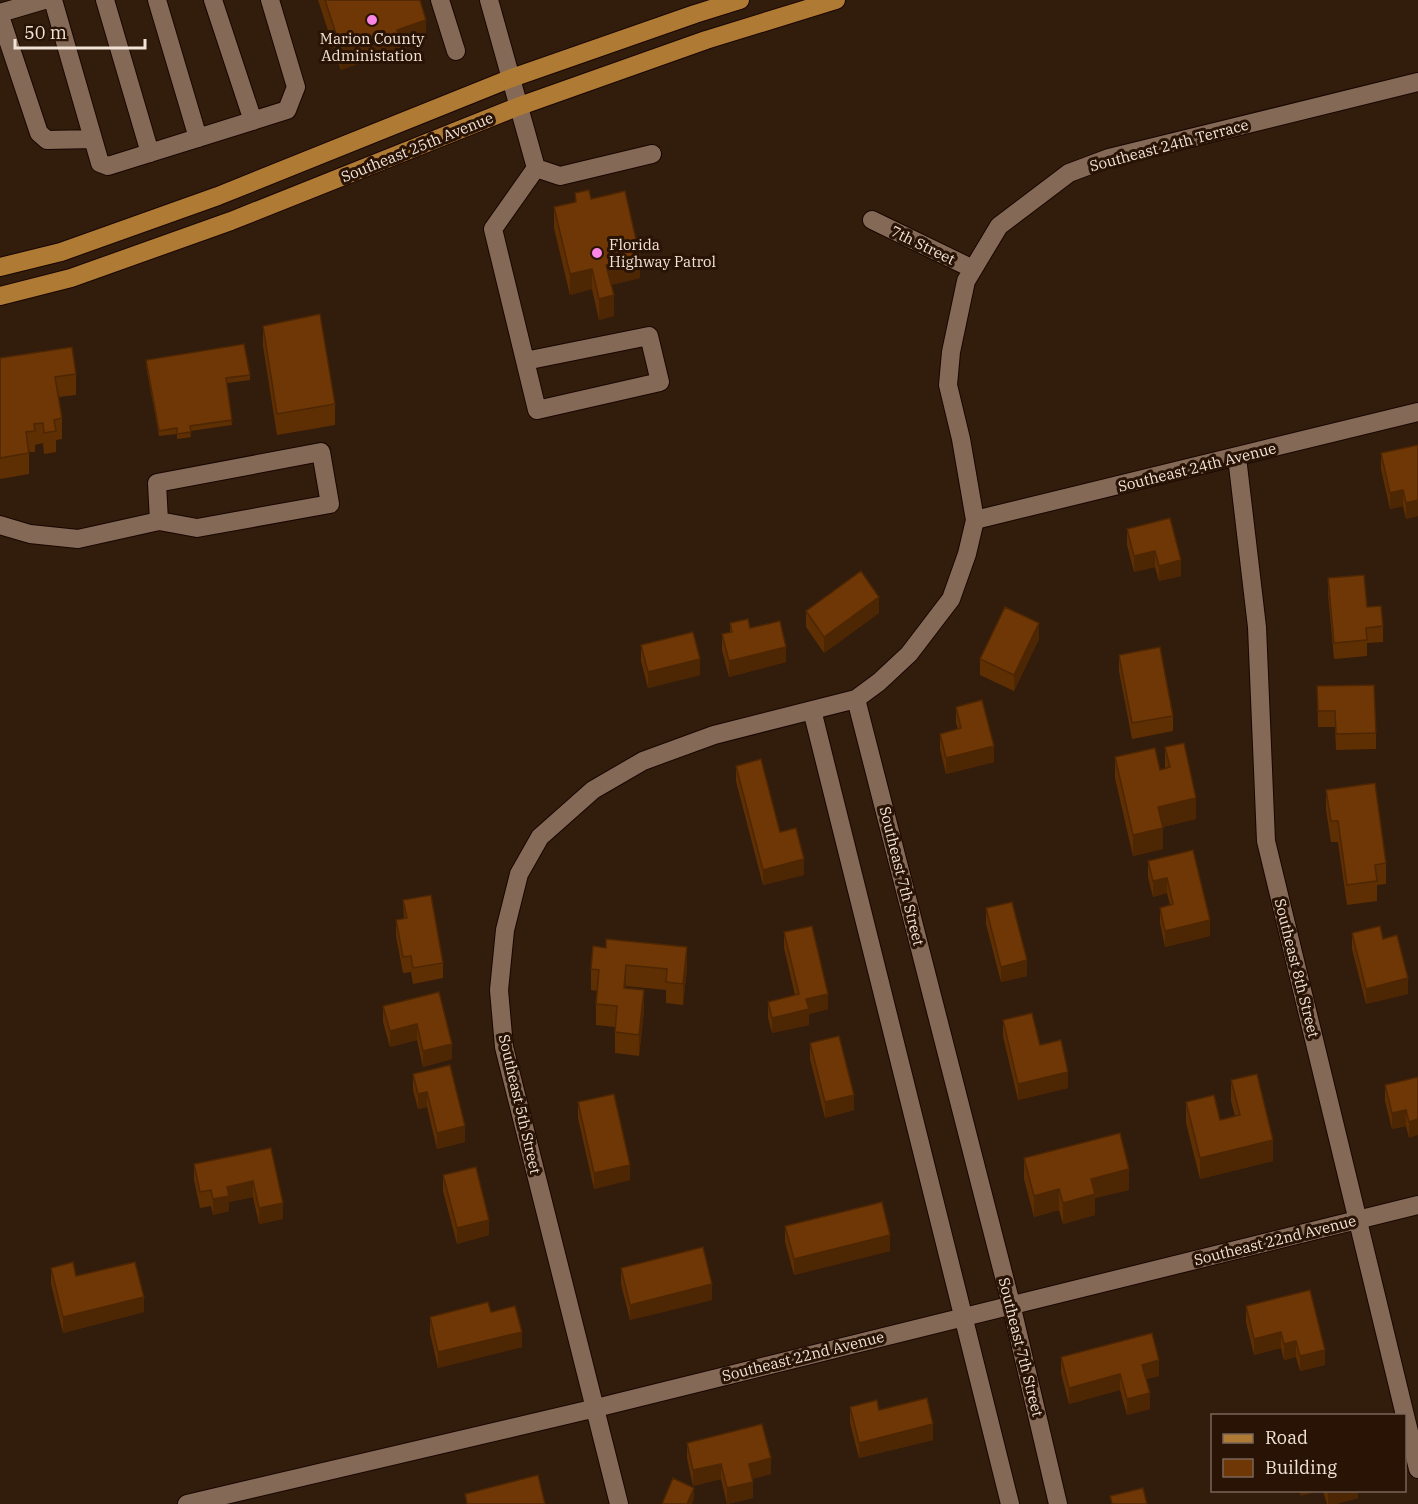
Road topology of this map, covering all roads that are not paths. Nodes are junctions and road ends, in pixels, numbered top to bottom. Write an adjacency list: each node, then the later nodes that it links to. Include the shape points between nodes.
1 (44, 0): 11 (street)
2 (53, 0): 18 (street)
3 (105, 0): 19 (street)
4 (157, 0): 17 (street)
5 (213, 0): 16 (street)
6 (270, 0): 16 (street, via 296,87 287,110)
7 (440, 0): 12 (street)
8 (489, 0): 13 (street)
9 (740, 0): 13 (main road, Southeast 25th Avenue)
10 (836, 0): 15 (main road, Southeast 25th Avenue, via 706,40)
11 (0, 14): 18 (street, via 39,133 47,140)
12 (456, 51)
13 (509, 79): 15 (street); 23 (main road, Southeast 25th Avenue, via 218,196 61,252)
14 (1418, 82): 24 (street, Southeast 24th Terrace, via 1109,158 1069,173 999,226)
15 (517, 107): 21 (street); 25 (main road, Southeast 25th Avenue, via 231,221 71,278)
16 (253, 121): 17 (street)
17 (198, 138): 19 (street)
18 (93, 140): 19 (street, via 100,163 108,166)
19 (150, 153)
20 (652, 154): 21 (street, via 560,176)
21 (536, 168): 26 (street, via 493,229)
22 (872, 220): 24 (street, 7th Street)
23 (0, 267)
24 (970, 275): 29 (street, via 951,352 948,385)
25 (0, 296)
26 (525, 361): 26 (street, via 537,410 660,382 649,336)
27 (1418, 412): 28 (street, Southeast 24th Avenue)
28 (1237, 458): 29 (street, Southeast 24th Avenue); 35 (street, Southeast 8th Street, via 1257,627 1266,841)
29 (975, 520): 32 (street, via 951,599 909,654)
30 (159, 521): 30 (street, via 197,528 330,504 321,452 157,483); 31 (street, via 78,540 30,534)
31 (0, 525)
32 (856, 699): 33 (street, Southeast 5th Street); 36 (street, Southeast 7th Street)
33 (812, 711): 37 (street); 38 (street, Southeast 5th Street, via 714,735 643,761 593,790 540,837 519,874 505,930 499,990 504,1047)
34 (1418, 1204): 35 (street, Southeast 22nd Avenue)
35 (1357, 1220): 36 (street, Southeast 22nd Avenue); 39 (street, Southeast 8th Street)
36 (1011, 1304): 37 (street, Southeast 22nd Avenue); 45 (street, Southeast 7th Street)
37 (964, 1316): 38 (street, Southeast 22nd Avenue); 44 (street)
38 (596, 1408): 42 (street, Southeast 22nd Avenue); 43 (street, Southeast 5th Street)
39 (1405, 1414)
40 (1406, 1420): 41 (street, Southeast 8th Street)
41 (1418, 1469)
42 (187, 1504)
43 (619, 1504)
44 (1010, 1504)
45 (1058, 1504)

